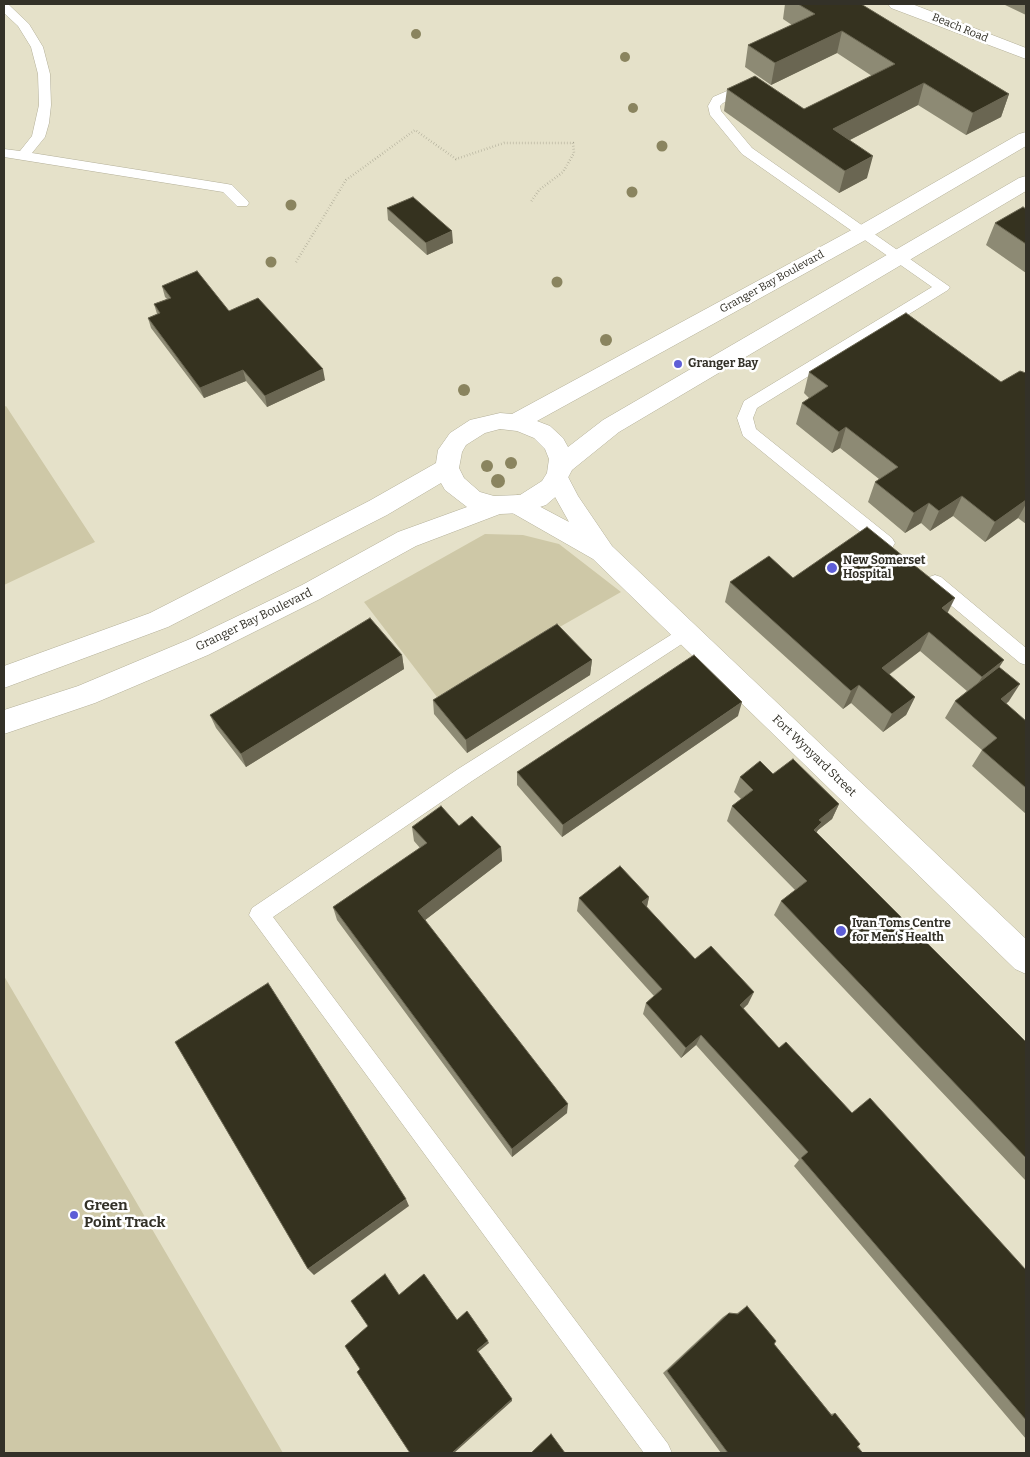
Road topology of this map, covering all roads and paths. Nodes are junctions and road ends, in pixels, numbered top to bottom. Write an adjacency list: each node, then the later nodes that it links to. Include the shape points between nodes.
1 (897, 4): 3 (street, Beach Road)
2 (4, 8): 7 (lane, via 24,24 37,47 44,74 42,123 38,137)
3 (1025, 54)
4 (754, 83): 11 (lane, via 718,100 714,106 716,112 747,151)
5 (1026, 138): 11 (street, Granger Bay Boulevard)
6 (4, 154): 7 (lane)
7 (23, 156): 10 (lane, via 227,188)
8 (1026, 182): 12 (street)
9 (531, 202): 13 (path, via 539,190 563,172 574,153 573,143 504,143 456,159 415,130 346,180)
10 (242, 203)
11 (864, 232): 12 (lane); 14 (street, Granger Bay Boulevard)
12 (901, 257): 16 (street, via 611,426); 19 (lane, via 943,287 750,405 744,418 749,432)
13 (296, 262)
14 (516, 422): 15 (street, via 485,424 467,432 453,444); 16 (street, via 535,428 550,439 558,449)
15 (447, 468): 17 (street, via 454,484 465,495 480,502); 23 (street, via 378,508 159,620)
16 (559, 472): 17 (street, via 540,496); 18 (street, Fort Wynyard Street, via 568,501)
17 (508, 505): 18 (street, Fort Wynyard Street); 24 (street, Granger Bay Boulevard, via 407,539 311,592 200,647 85,695)
18 (603, 553): 21 (street, Fort Wynyard Street)
19 (900, 555)
20 (923, 573): 22 (lane)
21 (686, 633): 25 (street, Fort Wynyard Street); 26 (lane, via 457,780 259,915)
22 (1026, 658)
23 (4, 676)
24 (4, 722)
25 (1026, 959)
26 (659, 1453)

